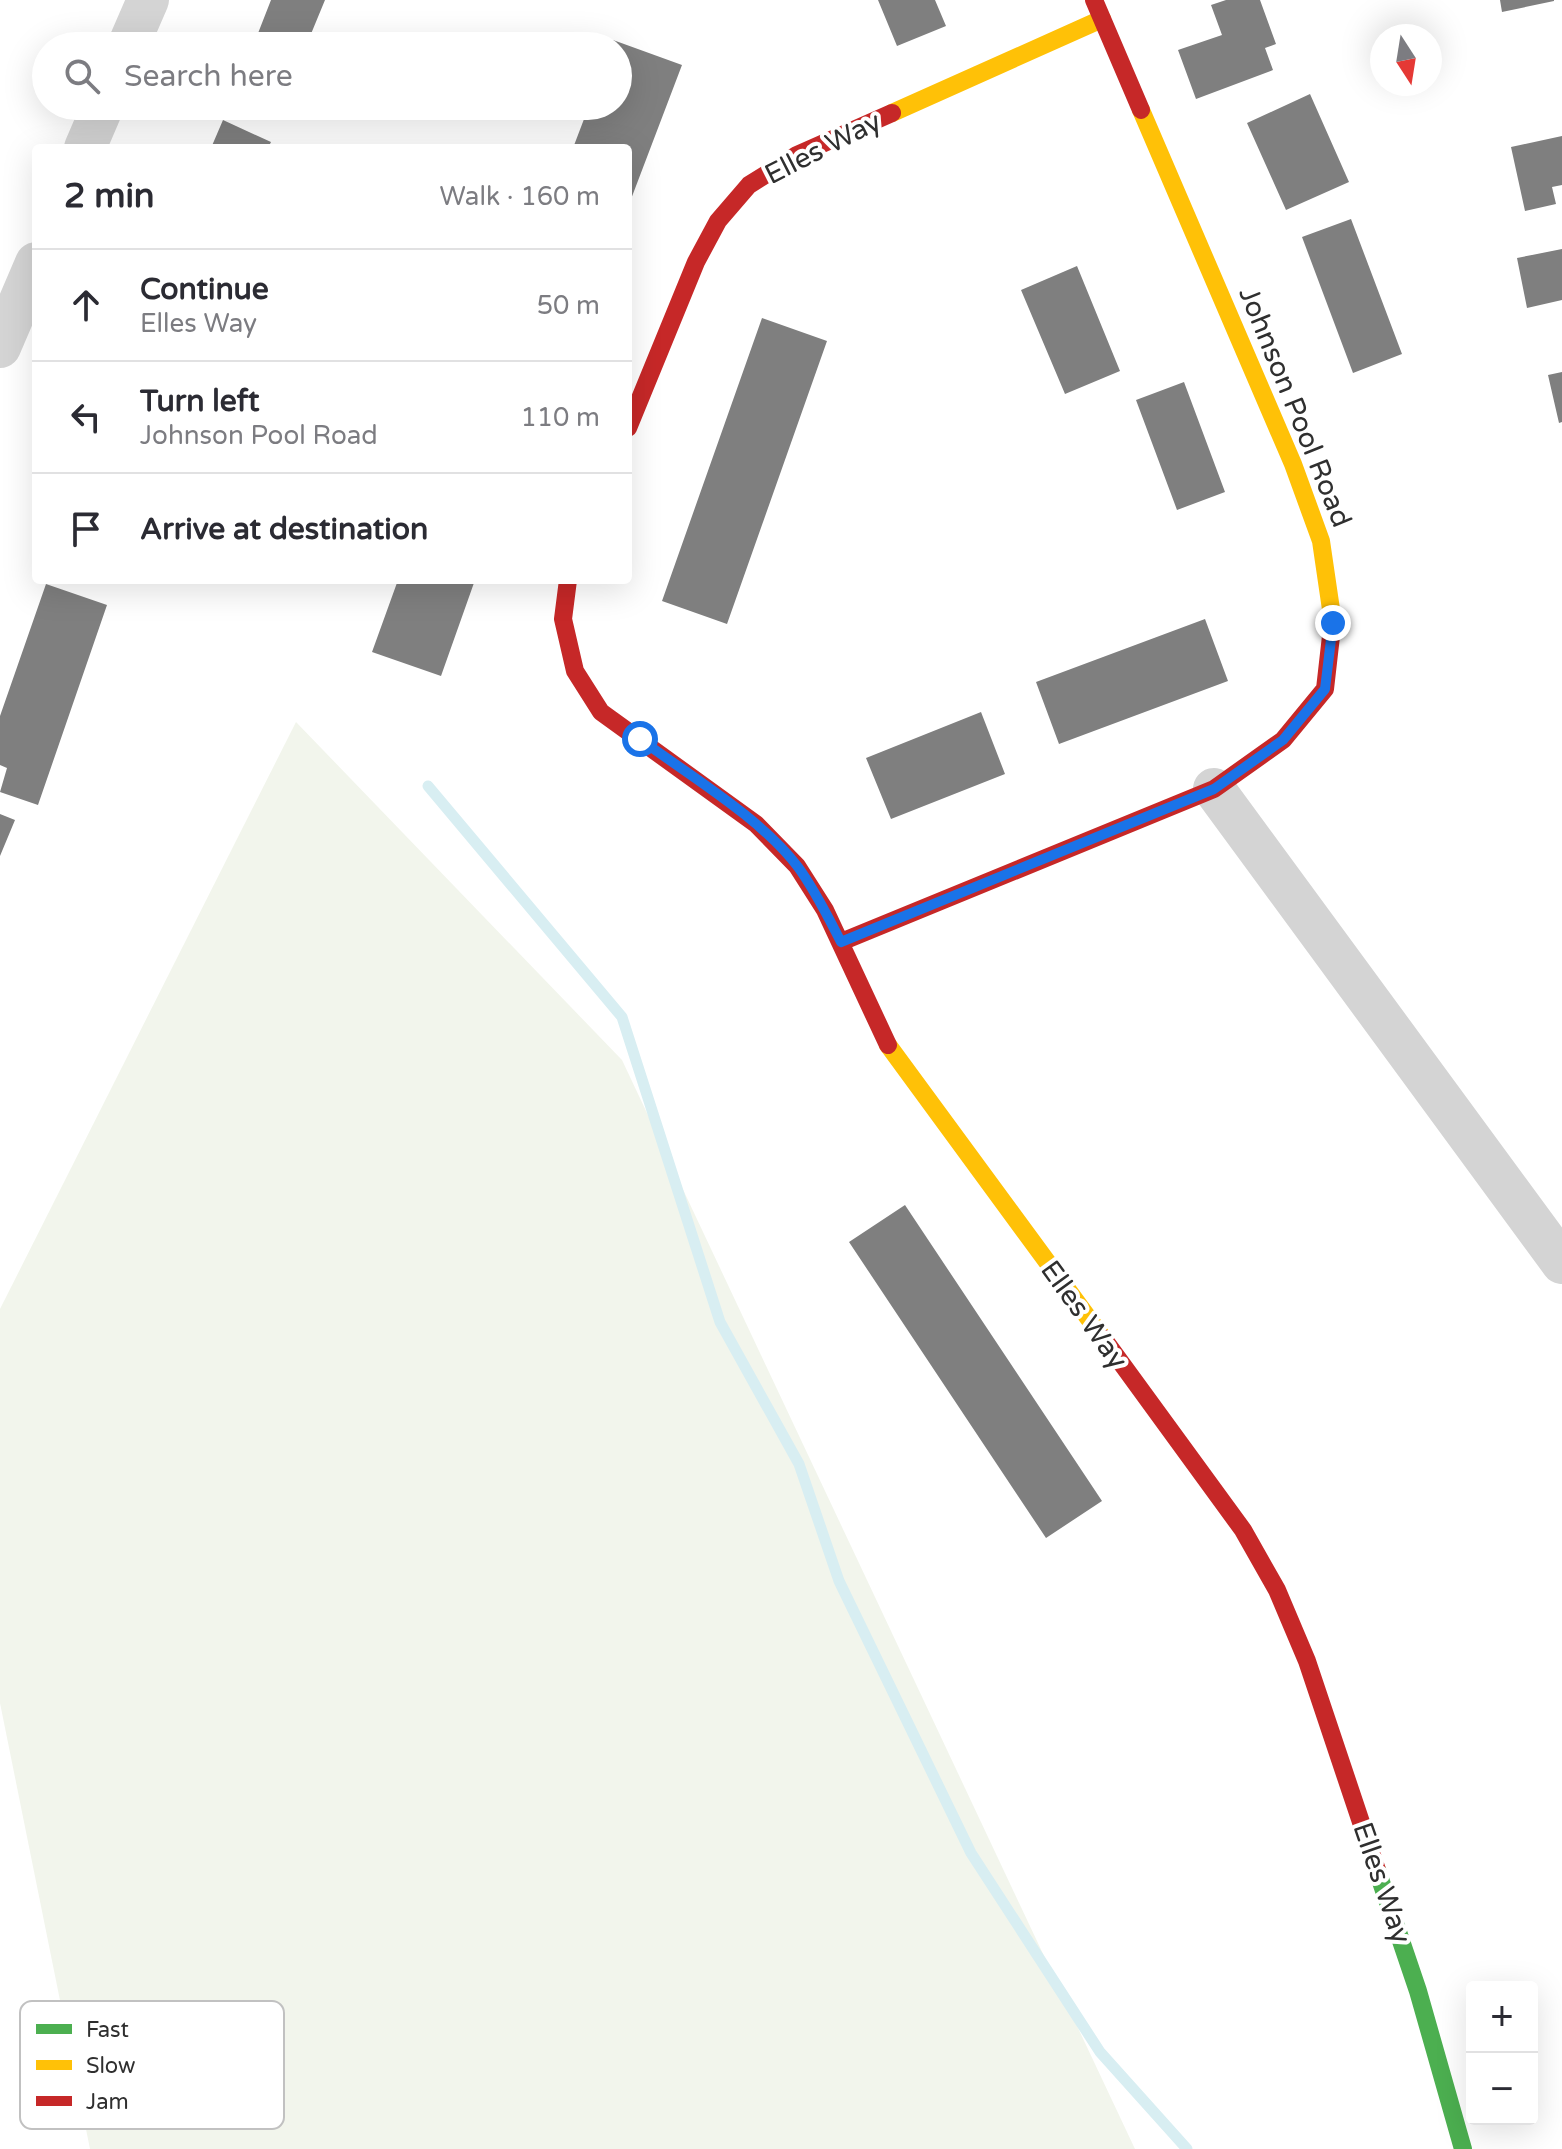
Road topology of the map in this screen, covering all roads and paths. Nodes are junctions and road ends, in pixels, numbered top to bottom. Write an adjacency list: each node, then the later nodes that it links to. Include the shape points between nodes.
1 (148, 0): 4 (street)
2 (1094, 0): 3 (street, Johnson Pool Road)
3 (1102, 19): 9 (street, Elles Way, via 797,155 749,185 718,221 696,262); 11 (street, Johnson Pool Road, via 1293,464 1321,541 1333,623 1325,689 1283,740)
4 (134, 32)
5 (97, 120): 6 (street)
6 (87, 144)
7 (32, 272): 8 (street)
8 (0, 347)
9 (632, 418)
10 (567, 584): 12 (street, Elles Way, via 563,619 575,671 601,712 756,824 797,866)
11 (1214, 789): 12 (street, Johnson Pool Road); 13 (street)
12 (841, 942): 14 (street, Elles Way, via 887,1044 1243,1530 1277,1590 1307,1661 1418,1991)
13 (1562, 1263)
14 (1463, 2149)

